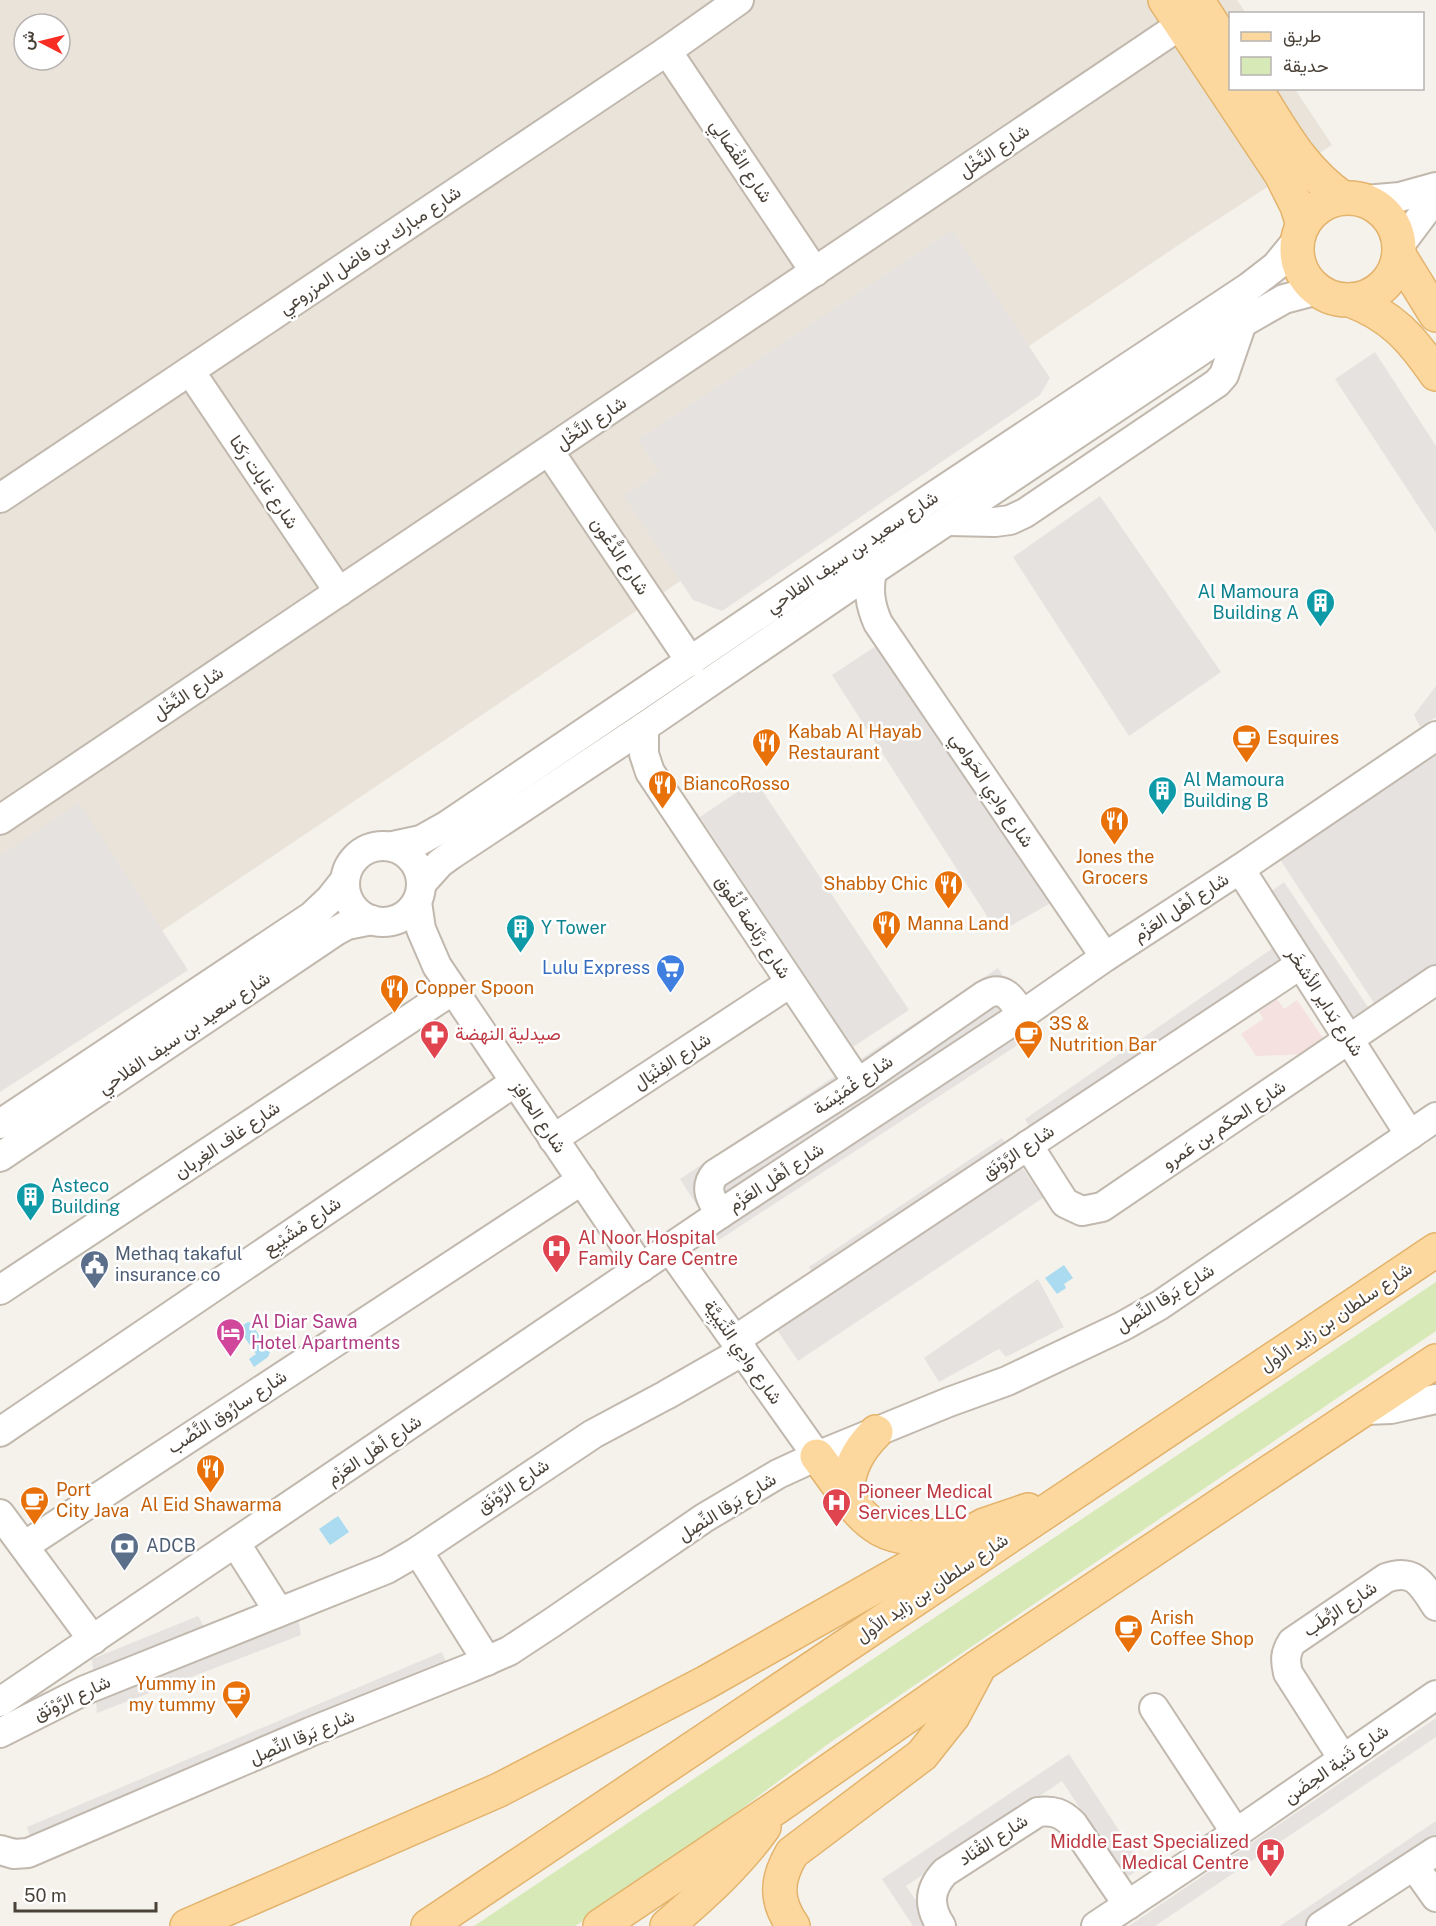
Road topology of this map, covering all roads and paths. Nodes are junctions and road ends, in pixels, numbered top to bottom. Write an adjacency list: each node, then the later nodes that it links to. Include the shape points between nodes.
1 (739, 0): 4 (street, شارع مبارك بن فاضل المزروعي)
2 (1190, 6): 3 (main road); 5 (main road); 13 (street, شارع النَّخْل)
3 (1229, 50)
4 (667, 51): 13 (street, شارع القْصَالِي); 17 (street, شارع مبارك بن فاضل المزروعي)
5 (1229, 78)
6 (1236, 90): 11 (main road, via 1293,199)
7 (1256, 90): 10 (main road, via 1314,176)
8 (1436, 187): 10 (street, via 1400,197)
9 (1436, 197): 12 (street)
10 (1354, 199): 11 (main road, via 1319,207); 12 (main road, via 1378,207 1389,218)
11 (1301, 232): 14 (main road, via 1298,258 1305,276); 25 (street, شارع سعيد بن سيف الفلاحي, via 1276,266 1250,287)
12 (1399, 251): 15 (main road, via 1388,281 1377,291); 16 (main road)
13 (815, 272): 19 (street, شارع النَّخْل)
14 (1318, 290): 15 (main road, via 1333,298); 21 (street, شارع سعيد بن سيف الفلاحي, via 1284,299 1242,323 1224,375 1217,383 1025,513 1010,520 985,523 948,521)
15 (1350, 300): 18 (main road, via 1400,329)
16 (1436, 315)
17 (190, 371): 20 (street, شارع مبارك بن فاضل المزروعي); 22 (street, شارع غابات رَكنا)
18 (1436, 374)
19 (549, 451): 22 (street, شارع النَّخْل); 25 (street, شارع الدُّعُون)
20 (0, 498)
21 (872, 571): 23 (street, شارع سعيد بن سيف الفلاحي); 24 (street, شارع وادِي الحَوامي, via 869,592)
22 (339, 592): 30 (street, شارع النَّخْل)
23 (832, 598): 24 (street, شارع وادِي الحَوامي, via 853,604); 26 (street, شارع سعيد بن سيف الفلاحي)
24 (878, 623): 36 (street, شارع وادِي الحَوامي)
25 (691, 662): 31 (street, شارع سعيد بن سيف الفلاحي, via 434,834)
26 (644, 727): 28 (street, شارع سعيد بن سيف الفلاحي); 29 (street, شارع رَبَّاضة لُفُوق, via 642,745)
27 (1436, 736): 32 (street, شارع أهْل العَزْم)
28 (608, 750): 29 (street, شارع رَبَّاضة لُفُوق, via 626,755); 34 (street, شارع سعيد بن سيف الفلاحي, via 451,855)
29 (650, 772): 40 (street, شارع رَبَّاضة لُفُوق)
30 (1, 817)
31 (393, 846): 33 (street, via 382,845 362,852 353,860); 34 (street, via 414,860 420,871)
32 (1240, 869): 36 (street, شارع أهْل العَزْم); 37 (street, شارع بَداير الأشخَر)
33 (345, 880): 35 (street, via 351,904); 47 (street, شارع سعيد بن سيف الفلاحي, via 312,916)
34 (419, 893): 35 (street, via 405,915 394,921); 38 (street, شارع الحافِز, via 421,929)
35 (377, 922): 38 (street, شارع الحافِز, via 411,942); 51 (street, شارع سعيد بن سيف الفلاحي, via 347,926 330,934)
36 (1105, 957): 42 (street, شارع أهْل العَزْم)
37 (1301, 964): 43 (street, شارع بَداير الأشخَر); 50 (street, شارع الرَّوْنَق)
38 (437, 966): 41 (street, شارع الحافِز)
39 (1436, 980): 43 (street, شارع الحكَم بن عَمرو)
40 (790, 983): 45 (street, شارع رَبَّاضة لُفُوق); 49 (street, شارع الفِنْيَال)
41 (453, 990): 44 (street, شارع الحافِز); 57 (street, شارع غاف الغِربان)
42 (1022, 1015): 45 (street, شارع غْمَيْسَة, via 1007,994 990,992); 53 (street, شارع أهْل العَزْم)
43 (1349, 1040): 48 (street, شارع بَداير الأشخَر); 50 (street, شارع الحكَم بن عَمرو, via 1110,1203 1092,1211 1065,1203)
44 (515, 1082): 49 (street, شارع الحافِز); 62 (street, شارع مْشَيْبِع)
45 (858, 1083): 53 (street, شارع غْمَيْسَة, via 715,1174 708,1191)
46 (1436, 1117): 48 (street, شارع بَرقا النِّصِل)
47 (0, 1124)
48 (1410, 1135): 63 (street, شارع بَرقا النِّصِل, via 1124,1326 1007,1381)
49 (554, 1139): 52 (street, شارع الحافِز)
50 (1028, 1145): 58 (street, شارع الرَّوْنَق)
51 (0, 1157)
52 (582, 1180): 56 (street, شارع الحافِز); 70 (street, شارع سارُوق النَّصُب)
53 (720, 1214): 54 (street, شارع أهْل العَزْم)
54 (670, 1249): 56 (street, شارع أهْل العَزْم); 58 (street, شارع وادِي النِّيَبِيَّة)
55 (1436, 1250): 65 (main road, شارع سلطان بن زايد الأول)
56 (641, 1268): 69 (street, شارع أهْل العَزْم)
57 (0, 1290)
58 (739, 1345): 64 (street, شارع وادِي النِّيَبِيَّة); 71 (street, شارع الرَّوْنَق, via 584,1439)
59 (1436, 1361): 61 (main road)
60 (1436, 1399): 61 (street)
61 (1366, 1410): 77 (main road)
62 (0, 1432)
63 (876, 1432): 64 (street, شارع بَرقا النِّصِل); 66 (main road, via 854,1460)
64 (817, 1456): 66 (main road); 76 (street, شارع بَرقا النِّصِل, via 740,1495 531,1637)
65 (1072, 1494): 68 (main road); 91 (main road, شارع سلطان بن زايد الأول)
66 (846, 1495): 68 (main road, via 869,1523 902,1538 938,1537)
67 (0, 1514): 70 (street)
68 (984, 1525): 90 (main road, via 705,1683 499,1790)
69 (236, 1544): 73 (street); 74 (street, شارع أهْل العَزْم)
70 (24, 1546): 74 (street)
71 (418, 1551): 73 (street, شارع الرَّوْنَق, via 369,1577); 76 (street)
72 (1436, 1606): 83 (street, شارع الرُّطَب, via 1418,1580 1396,1574 1292,1642 1286,1652 1288,1672)
73 (279, 1612): 78 (street, شارع الرَّوْنَق)
74 (93, 1640): 75 (street, شارع أهْل العَزْم)
75 (66, 1658): 78 (street); 80 (street, شارع أهْل العَزْم)
76 (486, 1661): 86 (street, شارع بَرقا النِّصِل, via 28,1853)
77 (979, 1666): 84 (main road); 94 (main road, via 953,1716 922,1755 792,1854 784,1867 780,1895)
78 (86, 1690): 82 (street, شارع الرَّوْنَق)
79 (1436, 1695): 83 (street, شارع ثَنية الحِضَن)
80 (0, 1702)
81 (1154, 1708): 85 (street)
82 (0, 1733)
83 (1343, 1759): 85 (street, شارع ثَنية الحِضَن)
84 (777, 1807): 92 (main road); 93 (main road, via 731,1868)
85 (1236, 1833): 89 (street, شارع ثَنية الحِضَن)
86 (0, 1850)
87 (1425, 1858): 88 (street); 97 (street)
88 (1436, 1897)
89 (1128, 1905): 95 (street, شارع القْنَاد, via 1073,1824 1051,1810 1038,1812 945,1872 932,1892 931,1905); 96 (street, شارع ثَنية الحِضَن)
90 (187, 1926)
91 (428, 1926)
92 (600, 1926)
93 (668, 1926)
94 (793, 1926)
95 (941, 1926)
96 (1096, 1926)
97 (1321, 1926)

